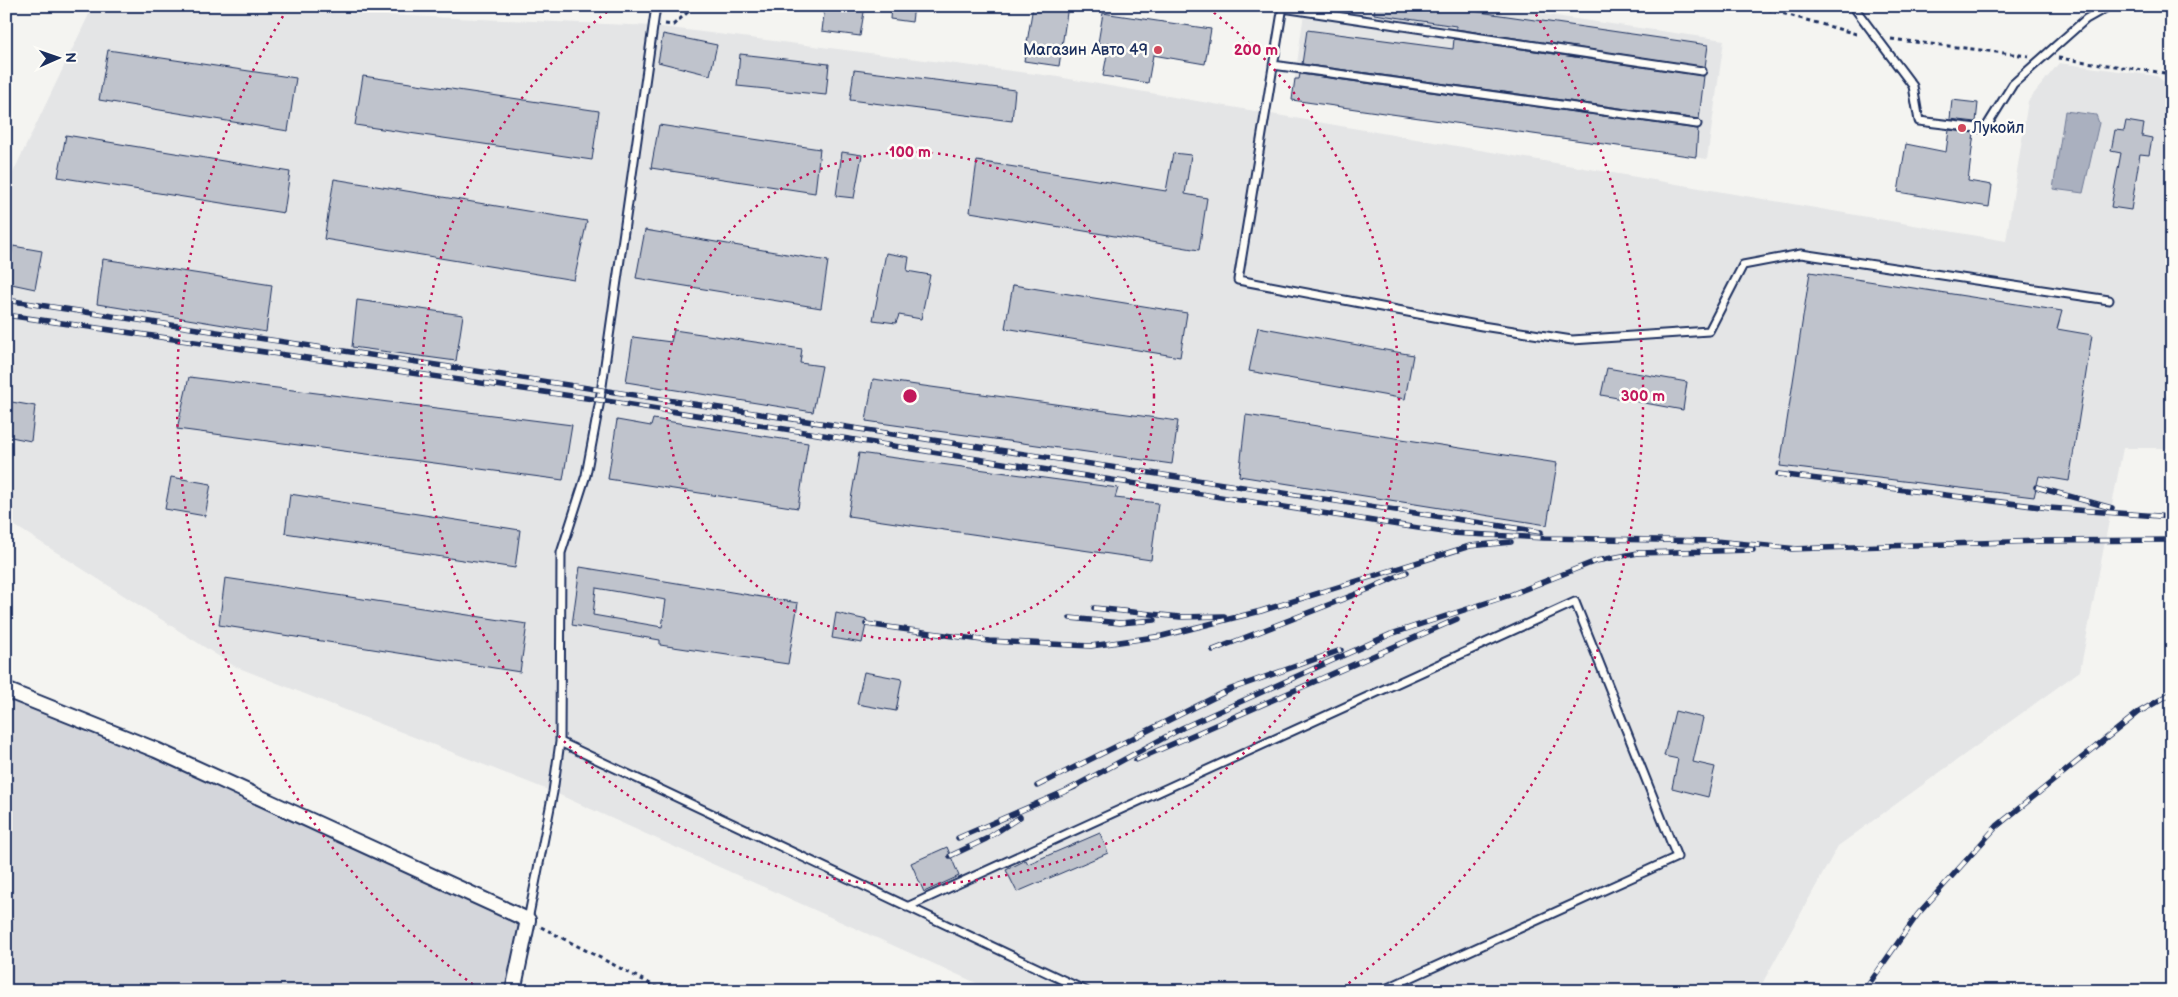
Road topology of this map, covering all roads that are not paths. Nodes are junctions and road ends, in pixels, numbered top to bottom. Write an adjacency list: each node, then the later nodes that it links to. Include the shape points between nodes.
1 (656, 6): 10 (lane, via 600,400 586,475 561,553)
2 (1853, 6): 3 (lane, via 1913,86 1919,121 1985,129 2013,84 2086,19)
3 (2109, 6)
4 (1283, 7): 5 (lane); 6 (lane)
5 (1273, 65): 7 (lane); 8 (lane, via 1238,280 1572,340 1709,331 1743,265 1801,254)
6 (1702, 71)
7 (1697, 124)
8 (2109, 300)
9 (6, 690): 12 (street, via 156,750)
10 (560, 742): 11 (lane); 12 (lane)
11 (907, 907): 14 (lane); 15 (lane, via 1575,602 1677,857)
12 (528, 920): 13 (street)
13 (513, 991)
14 (1086, 991)
15 (1381, 991)

